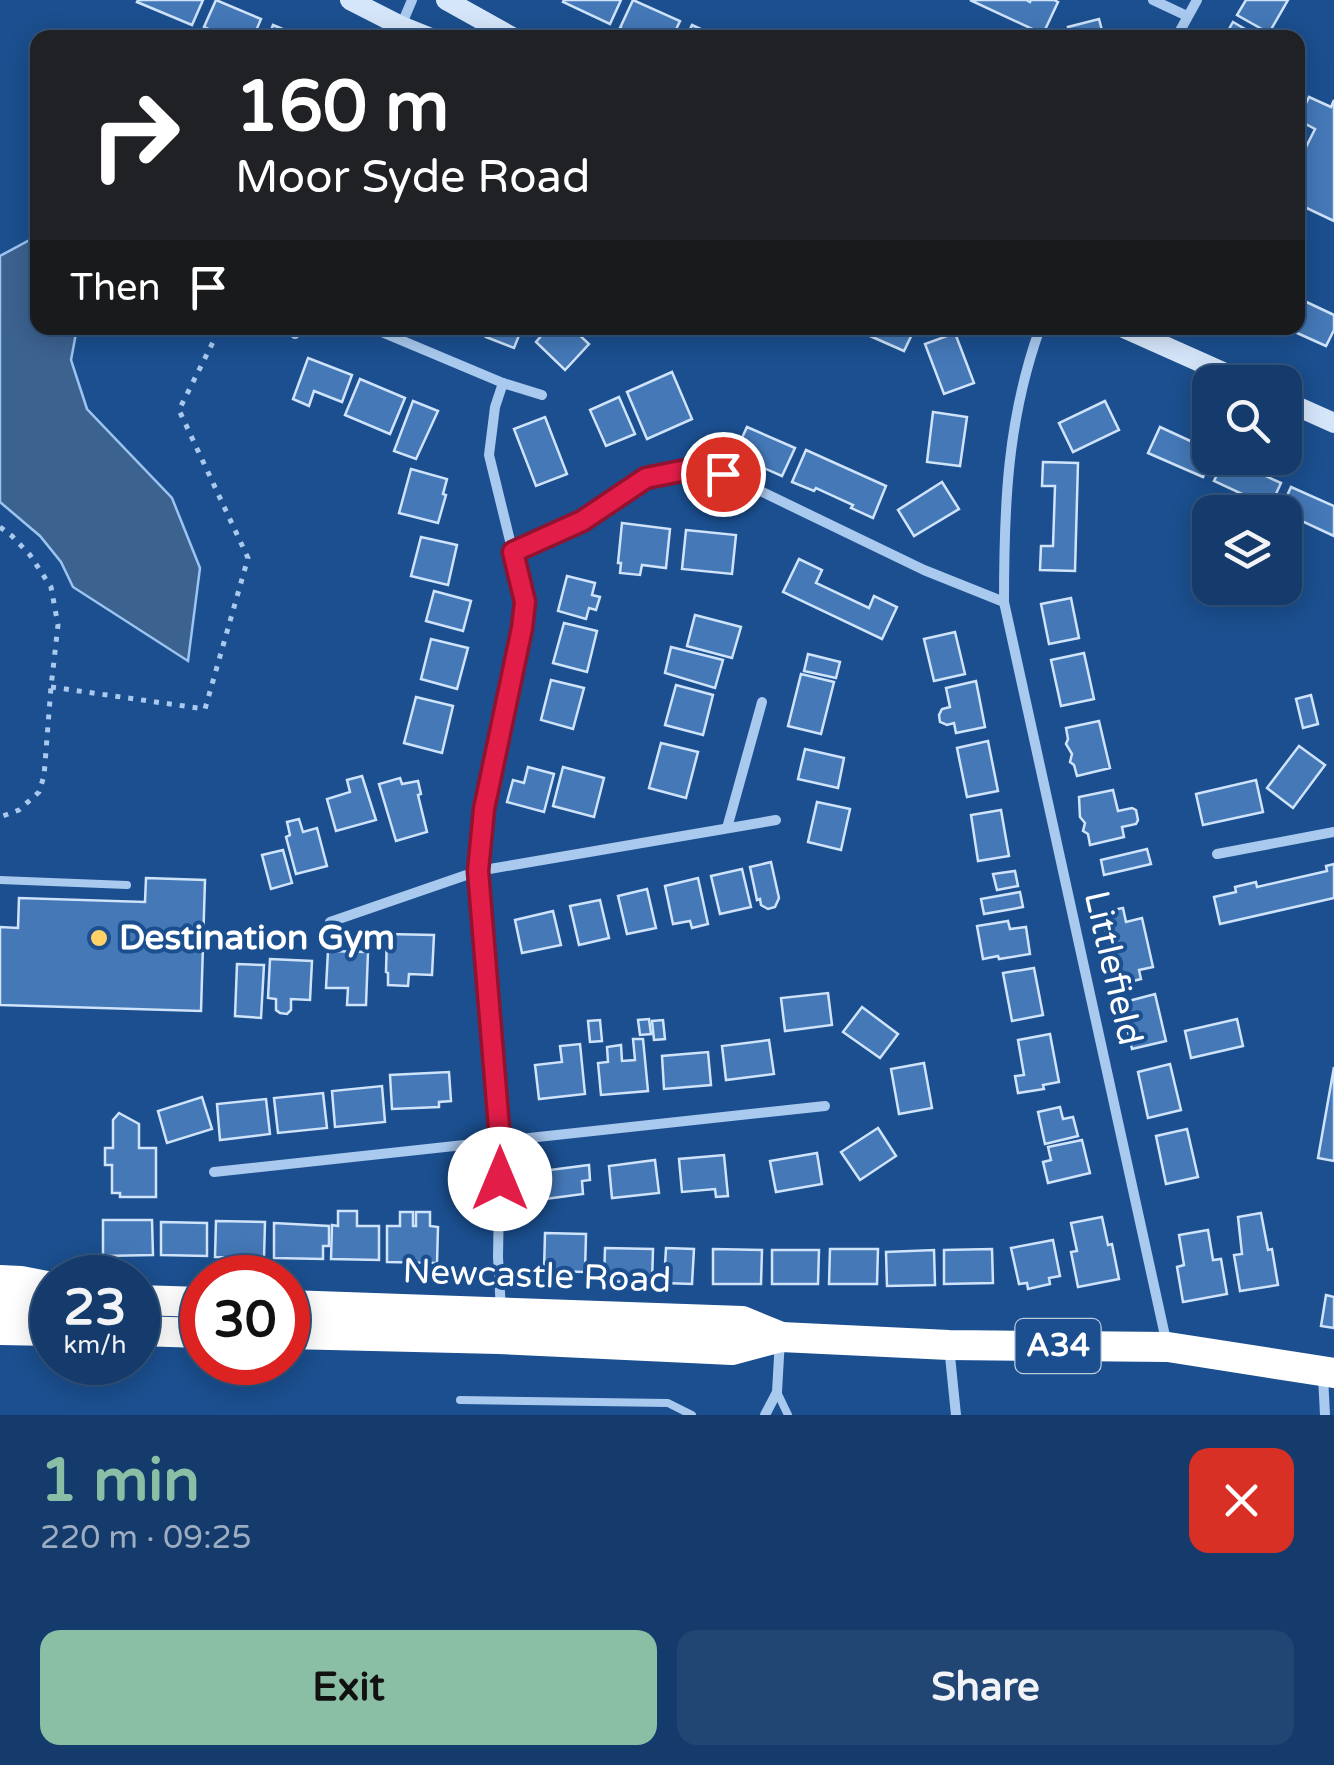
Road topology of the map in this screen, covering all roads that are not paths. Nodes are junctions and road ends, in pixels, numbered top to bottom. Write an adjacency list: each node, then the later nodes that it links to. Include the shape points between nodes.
1 (350, 0): 7 (street)
2 (412, 0): 7 (street)
3 (446, 0): 9 (street)
4 (1152, 0): 6 (street)
5 (1197, 0): 6 (street)
6 (1187, 16): 10 (street)
7 (401, 26): 8 (street)
8 (411, 30)
9 (500, 30)
10 (1180, 30)
11 (389, 335): 15 (street)
12 (1037, 335): 20 (street, Littlefield, via 1010,442)
13 (1140, 335): 14 (street)
14 (1207, 365)
15 (503, 382): 16 (street); 19 (street, via 489,455)
16 (542, 395)
17 (1302, 409): 18 (street)
18 (1334, 423)
19 (513, 552): 20 (street, via 582,521 646,478 686,470 723,474); 26 (street, via 524,615 484,809)
20 (1004, 602): 44 (street, Littlefield)
21 (762, 702): 23 (street)
22 (776, 820): 23 (street)
23 (727, 828): 26 (street)
24 (1334, 832): 25 (street)
25 (1217, 854)
26 (478, 871): 29 (street); 31 (street)
27 (0, 880): 28 (lane)
28 (126, 885)
29 (330, 922)
30 (825, 1106): 31 (street)
31 (500, 1140): 32 (street); 38 (street)
32 (214, 1172)
33 (0, 1280): 34 (highway)
34 (30, 1283)
35 (0, 1302): 37 (highway)
36 (310, 1307): 38 (highway, Newcastle Road / A34)
37 (30, 1308)
38 (500, 1325): 41 (highway, Newcastle Road / A34); 42 (highway, Newcastle Road / A34, via 732,1350)
39 (0, 1330): 40 (highway)
40 (30, 1331)
41 (310, 1333)
42 (780, 1337): 43 (highway, Newcastle Road / A34); 46 (street)
43 (949, 1345): 44 (highway, Newcastle Road / A34); 51 (street)
44 (1168, 1347): 45 (highway, Newcastle Road / A34)
45 (1329, 1372): 52 (street)
46 (777, 1392): 49 (street); 50 (lane)
47 (460, 1400): 48 (lane, via 668,1402)
48 (692, 1415)
49 (765, 1415)
50 (788, 1415)
51 (956, 1415)
52 (1325, 1415)

